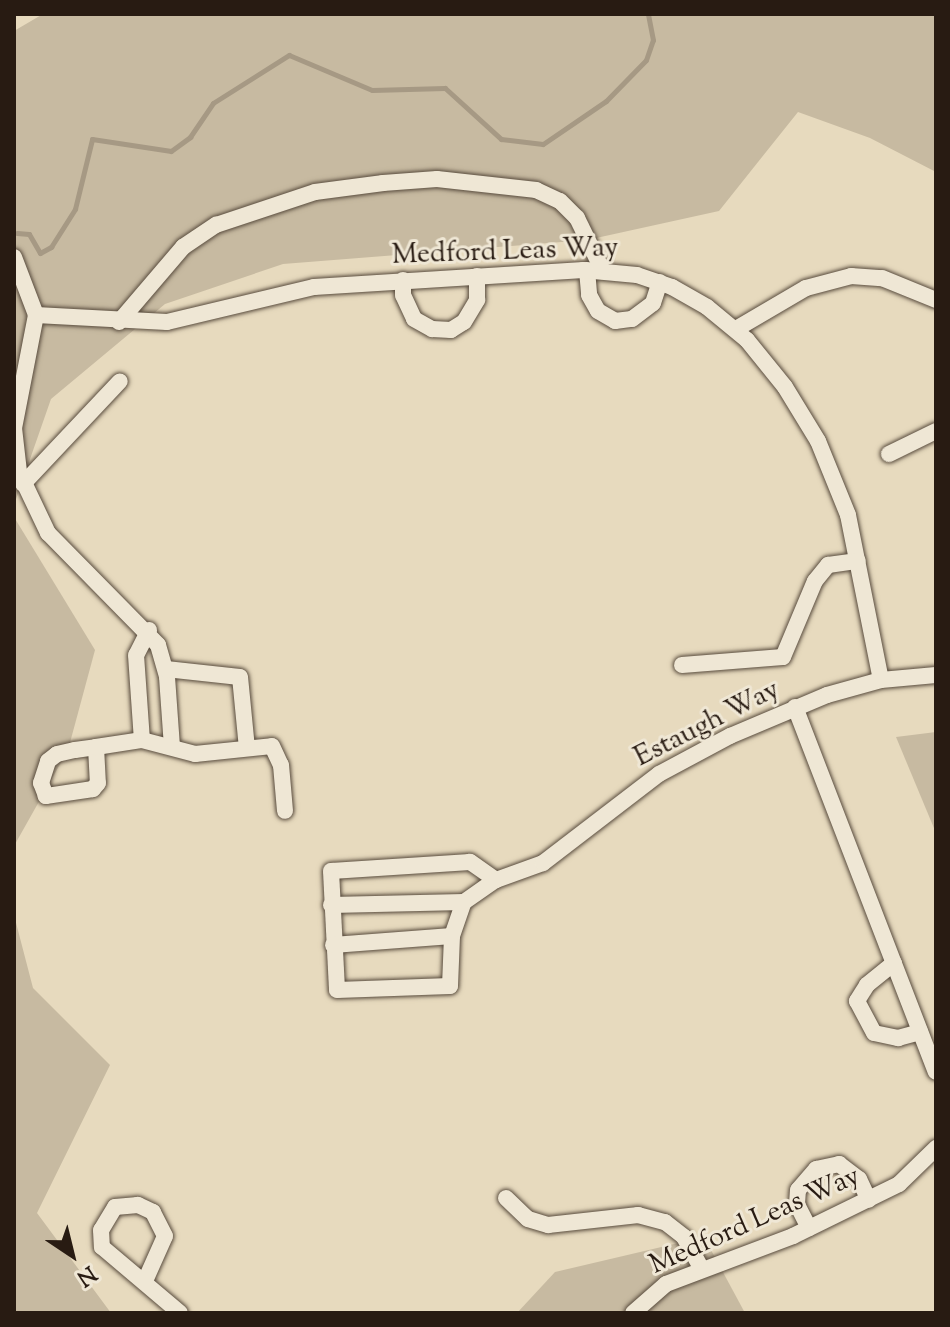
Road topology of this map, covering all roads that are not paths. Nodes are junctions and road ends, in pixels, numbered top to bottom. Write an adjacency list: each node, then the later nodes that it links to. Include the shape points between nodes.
1 (15, 258): 7 (street)
2 (595, 271): 3 (street, Medford Leas Way); 5 (street, Medford Leas Way); 5 (street, via 589,295 598,311 615,321 632,319 653,303); 8 (street, via 577,218 560,201 536,190 451,179 383,183 315,192 216,225 183,247)
3 (477, 276): 4 (street, Medford Leas Way); 4 (street, via 477,300 464,322 451,330 432,329 414,319 403,295)
4 (403, 280): 8 (street, Medford Leas Way, via 314,287 167,322)
5 (660, 282): 9 (street, Medford Leas Way)
6 (936, 300): 9 (street, via 882,278 836,279 781,301)
7 (36, 315): 8 (street, Medford Leas Way); 13 (street, via 14,428)
8 (119, 322)
9 (736, 329): 14 (street, Medford Leas Way, via 785,387 818,441 837,478)
10 (120, 381): 13 (street)
11 (936, 431): 12 (street)
12 (889, 454)
13 (23, 484): 15 (street, via 61,549)
14 (858, 561): 16 (street, via 828,565 815,581 783,657); 19 (street, Medford Leas Way)
15 (149, 630): 17 (street); 21 (street, via 136,655)
16 (682, 665)
17 (166, 669): 22 (street); 24 (street, via 240,677)
18 (936, 675): 19 (street, Estaugh Way)
19 (881, 680): 20 (street, Estaugh Way)
20 (795, 707): 26 (street, Estaugh Way, via 659,774 526,872); 31 (street)
21 (142, 740): 22 (street); 23 (street)
22 (172, 746): 24 (street, via 195,754)
23 (96, 747)
24 (247, 748): 25 (street, via 272,746 281,765)
25 (285, 811)
26 (496, 880): 27 (street); 28 (street, via 470,862 338,868 330,876)
27 (464, 902): 28 (street); 29 (street)
28 (331, 905): 30 (street)
29 (452, 936): 30 (street); 30 (street, via 452,982 444,989 342,993 334,985)
30 (333, 945)
31 (894, 963): 32 (street); 32 (street, via 857,1001 874,1033 898,1038)
32 (920, 1032): 33 (street)
33 (936, 1072)
34 (936, 1148): 36 (street, Medford Leas Way, via 915,1173)
35 (506, 1198): 38 (street, via 528,1219 548,1225 638,1215 665,1222 684,1237)
36 (869, 1200): 37 (street, Medford Leas Way); 37 (street, via 851,1171 839,1164 816,1169 798,1190 797,1204)
37 (809, 1228): 38 (street, Medford Leas Way)
38 (702, 1269): 41 (street, Medford Leas Way, via 666,1284)
39 (145, 1281): 39 (street, via 102,1247 101,1230 115,1207 138,1205 153,1212 165,1236); 40 (street)
40 (180, 1313)
41 (633, 1313)

